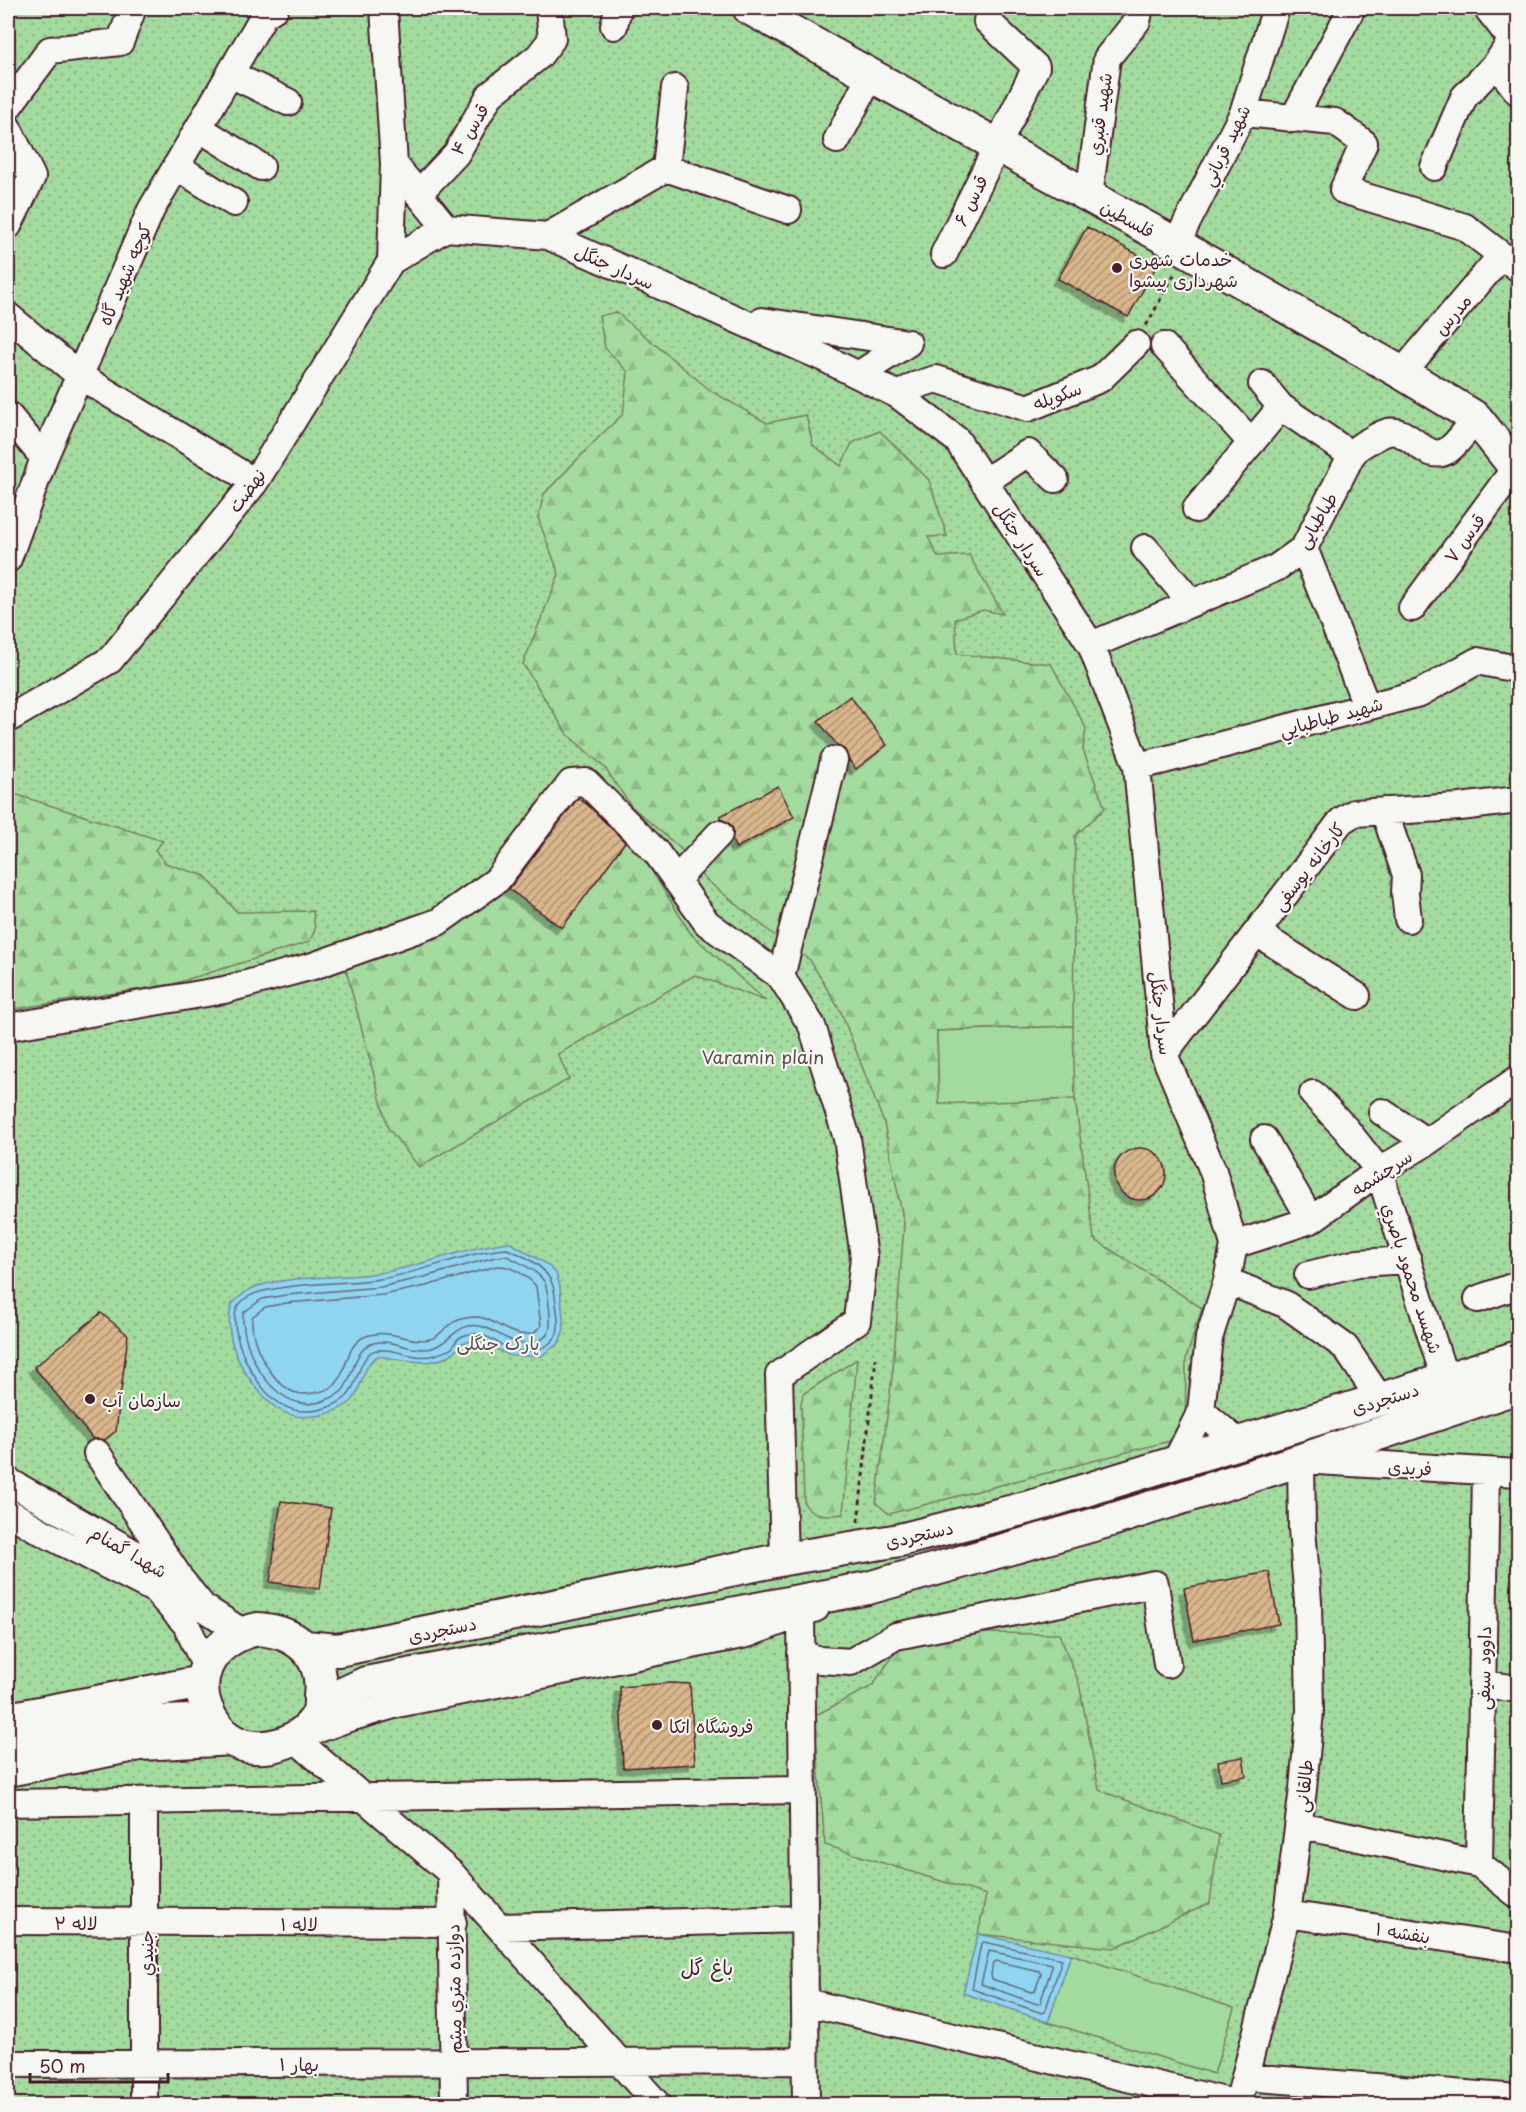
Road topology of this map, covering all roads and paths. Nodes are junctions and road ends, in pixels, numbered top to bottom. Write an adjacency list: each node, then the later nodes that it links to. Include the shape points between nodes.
1 (133, 8): 17 (street, via 120,42 50,50)
2 (275, 8): 12 (street, کوچه شهید گاه, via 264,15)
3 (384, 8): 24 (street)
4 (549, 8): 29 (street, قدس ۴, via 552,39 539,56 490,95 456,154)
5 (749, 8): 13 (main road, فلسطین)
6 (992, 8): 23 (street, قدس ۶, via 987,21 1036,67)
7 (1140, 8): 30 (street, شهيد قنبري, via 1137,21 1107,58)
8 (1276, 8): 18 (street, شهيد قرباني)
9 (1352, 8): 19 (street)
10 (1486, 8): 11 (street, via 1512,40)
11 (1496, 64): 15 (street); 27 (street, via 1464,98)
12 (230, 74): 16 (street); 21 (street, کوچه شهید گاه)
13 (871, 75): 22 (street); 23 (main road, فلسطین)
14 (675, 88): 28 (street)
15 (1518, 92)
16 (288, 102)
17 (8, 107)
18 (1243, 113): 19 (street); 37 (street, شهيد قرباني)
19 (1293, 118): 39 (street, via 1335,122 1364,143 1343,190 1465,227)
20 (8, 128): 33 (street, via 32,177)
21 (199, 128): 25 (street, کوچه شهید گاه); 26 (street)
22 (837, 140)
23 (997, 146): 30 (main road, فلسطین); 36 (street, قدس ۶)
24 (394, 164): 29 (street); 38 (street)
25 (176, 166): 31 (street); 46 (street, کوچه شهید گاه, via 151,210)
26 (261, 167)
27 (1434, 167)
28 (666, 168): 32 (street); 35 (street)
29 (418, 195): 34 (street)
30 (1089, 196): 37 (main road, فلسطین)
31 (234, 204)
32 (788, 210)
33 (8, 226)
34 (446, 228): 35 (street, سردار جنگل); 38 (street, نهضت)
35 (548, 236): 40 (street, سردار جنگل)
36 (944, 254)
37 (1178, 254): 42 (path); 44 (main road, فلسطین)
38 (391, 261): 57 (street, نهضت)
39 (1510, 262): 44 (street, مدرس)
40 (728, 315): 45 (street, سردار جنگل); 45 (street, via 908,343)
41 (8, 316): 46 (street)
42 (1136, 344): 48 (street, سکوپله, via 1100,379 1028,408 936,379)
43 (1164, 346): 52 (street)
44 (1402, 373): 51 (main road, فلسطین)
45 (858, 375): 48 (street, سردار جنگل)
46 (80, 376): 54 (street, کوچه شهید گاه); 57 (street)
47 (1262, 384): 49 (street)
48 (898, 394): 58 (street, سردار جنگل, via 957,440)
49 (1281, 407): 52 (street); 53 (street)
50 (8, 415): 54 (street)
51 (1476, 418): 53 (street, via 1448,451 1428,452 1402,434 1389,431); 55 (main road, فلسطین)
52 (1251, 442): 59 (street)
53 (1350, 454): 61 (street, طباطبایی)
54 (44, 458): 62 (street, کوچه شهید گاه)
55 (1517, 469): 64 (street, قدس ۷)
56 (1055, 479): 58 (street, via 1028,453)
57 (255, 482): 68 (street, نهضت, via 110,660)
58 (984, 482): 65 (street, سردار جنگل)
59 (1196, 509)
60 (1145, 548): 63 (street)
61 (1304, 548): 63 (street, طباطبایی, via 1276,568); 67 (street)
62 (8, 559)
63 (1192, 603): 65 (street, طباطبایی)
64 (1412, 608)
65 (1091, 645): 70 (street, سردار جنگل)
66 (1518, 668): 67 (street, شهيد طباطبايي, via 1477,661 1420,693)
67 (1367, 707): 70 (street, شهيد طباطبايي)
68 (8, 719)
69 (834, 760): 77 (street)
70 (1137, 766): 80 (street, سردار جنگل)
71 (1518, 800): 72 (street, کارخانه یوسفی)
72 (1384, 811): 75 (street, via 1406,875); 76 (street, کارخانه یوسفی, via 1354,813 1341,821)
73 (719, 834): 74 (street)
74 (676, 880): 77 (street, via 706,923); 79 (street, via 656,852 586,782 571,783 497,880 438,922 313,966 224,990)
75 (1408, 919)
76 (1257, 933): 78 (street); 80 (street, کارخانه یوسفی)
77 (781, 977): 109 (street, via 812,1026 847,1138 864,1257 857,1321 779,1375)
78 (1357, 996)
79 (8, 1027)
80 (1164, 1054): 88 (street, سردار جنگل, via 1213,1171)
81 (1518, 1078): 85 (street, سرچشمه)
82 (1313, 1094): 86 (street, شهسد محمود باصري)
83 (1382, 1112): 85 (street)
84 (1264, 1139): 87 (street)
85 (1426, 1142): 86 (street, سرچشمه)
86 (1379, 1171): 87 (street, سرچشمه); 89 (street, شهسد محمود باصري)
87 (1311, 1220): 88 (street, سرچشمه)
88 (1234, 1245): 91 (street, سردار جنگل)
89 (1407, 1260): 90 (street, via 1358,1263); 96 (street, شهسد محمود باصري)
90 (1308, 1275)
91 (1227, 1281): 98 (street, via 1285,1304 1345,1347); 99 (street, سردار جنگل, via 1209,1338)
92 (1518, 1285): 93 (street)
93 (1478, 1299)
94 (1518, 1357): 96 (main road, دستجردی)
95 (876, 1358): 108 (path)
96 (1445, 1379): 98 (main road, دستجردی)
97 (1518, 1386): 102 (main road, دستجردی)
98 (1380, 1399): 100 (main road, دستجردی)
99 (1201, 1411): 100 (street); 103 (street)
100 (1239, 1443): 103 (main road, دستجردی)
101 (97, 1453): 110 (street)
102 (1300, 1460): 104 (street, فریدی); 111 (main road, دستجردی, via 1111,1520); 131 (street, طالقانی, via 1310,1712)
103 (1175, 1463): 109 (main road, دستجردی, via 900,1540)
104 (1486, 1472): 105 (street, فریدی); 118 (street, داوود سیفی)
105 (1518, 1473)
106 (8, 1481): 110 (street, شهدا گمنام)
107 (8, 1512): 117 (street, شهدا گمنام, via 155,1590 186,1624)
108 (858, 1527)
109 (784, 1559): 114 (main road, دستجردی, via 338,1650)
110 (181, 1580): 113 (street, شهدا گمنام, via 203,1607)
111 (868, 1588): 112 (street); 120 (main road, دستجردی, via 366,1683 340,1695)
112 (801, 1614): 115 (street); 123 (street, via 747,1634 396,1704)
113 (242, 1632): 114 (main road, via 276,1630); 117 (main road, via 214,1652)
114 (305, 1647): 120 (main road, via 319,1672)
115 (801, 1654): 116 (street, via 851,1662 896,1636 1155,1584); 127 (street)
116 (1167, 1664)
117 (204, 1674): 121 (main road); 122 (main road, via 203,1698)
118 (1482, 1684): 119 (street); 132 (street, داوود سیفی)
119 (1518, 1689)
120 (319, 1713): 123 (main road)
121 (8, 1719)
122 (212, 1720): 124 (main road); 125 (main road, via 115,1724)
123 (294, 1738): 124 (main road, via 276,1746 255,1748); 128 (street)
124 (236, 1742): 126 (street, via 140,1747)
125 (8, 1746)
126 (8, 1773)
127 (802, 1790): 128 (street); 136 (street)
128 (364, 1798): 129 (street); 133 (street)
129 (144, 1801): 130 (street); 138 (street, جنيدي)
130 (8, 1803)
131 (1299, 1825): 132 (street); 135 (street, طالقانی)
132 (1479, 1864): 134 (street)
133 (452, 1873): 139 (street, دوازده متري میثم); 140 (street)
134 (1518, 1895)
135 (1287, 1914): 141 (street, بنفشه ۱); 148 (street, طالقانی)
136 (804, 1918): 140 (street); 142 (street)
137 (8, 1921): 138 (street, لاله ۲)
138 (145, 1922): 139 (street, لاله ۱); 147 (street, جنيدي)
139 (453, 1923): 145 (street, دوازده متري میثم)
140 (499, 1927): 144 (street)
141 (1518, 1949)
142 (805, 2002): 143 (street); 154 (street)
143 (805, 2061): 144 (street, بهار ۱); 153 (street)
144 (619, 2062): 145 (street, بهار ۱); 152 (street)
145 (454, 2063): 147 (street, بهار ۱); 151 (street, دوازده متري میثم)
146 (8, 2064): 147 (street, بهار ۱)
147 (145, 2064): 150 (street, جنيدي)
148 (1245, 2077): 149 (street); 154 (street, طالقانی)
149 (1518, 2098)
150 (144, 2104)
151 (454, 2104)
152 (657, 2104)
153 (806, 2104)
154 (1238, 2104)

